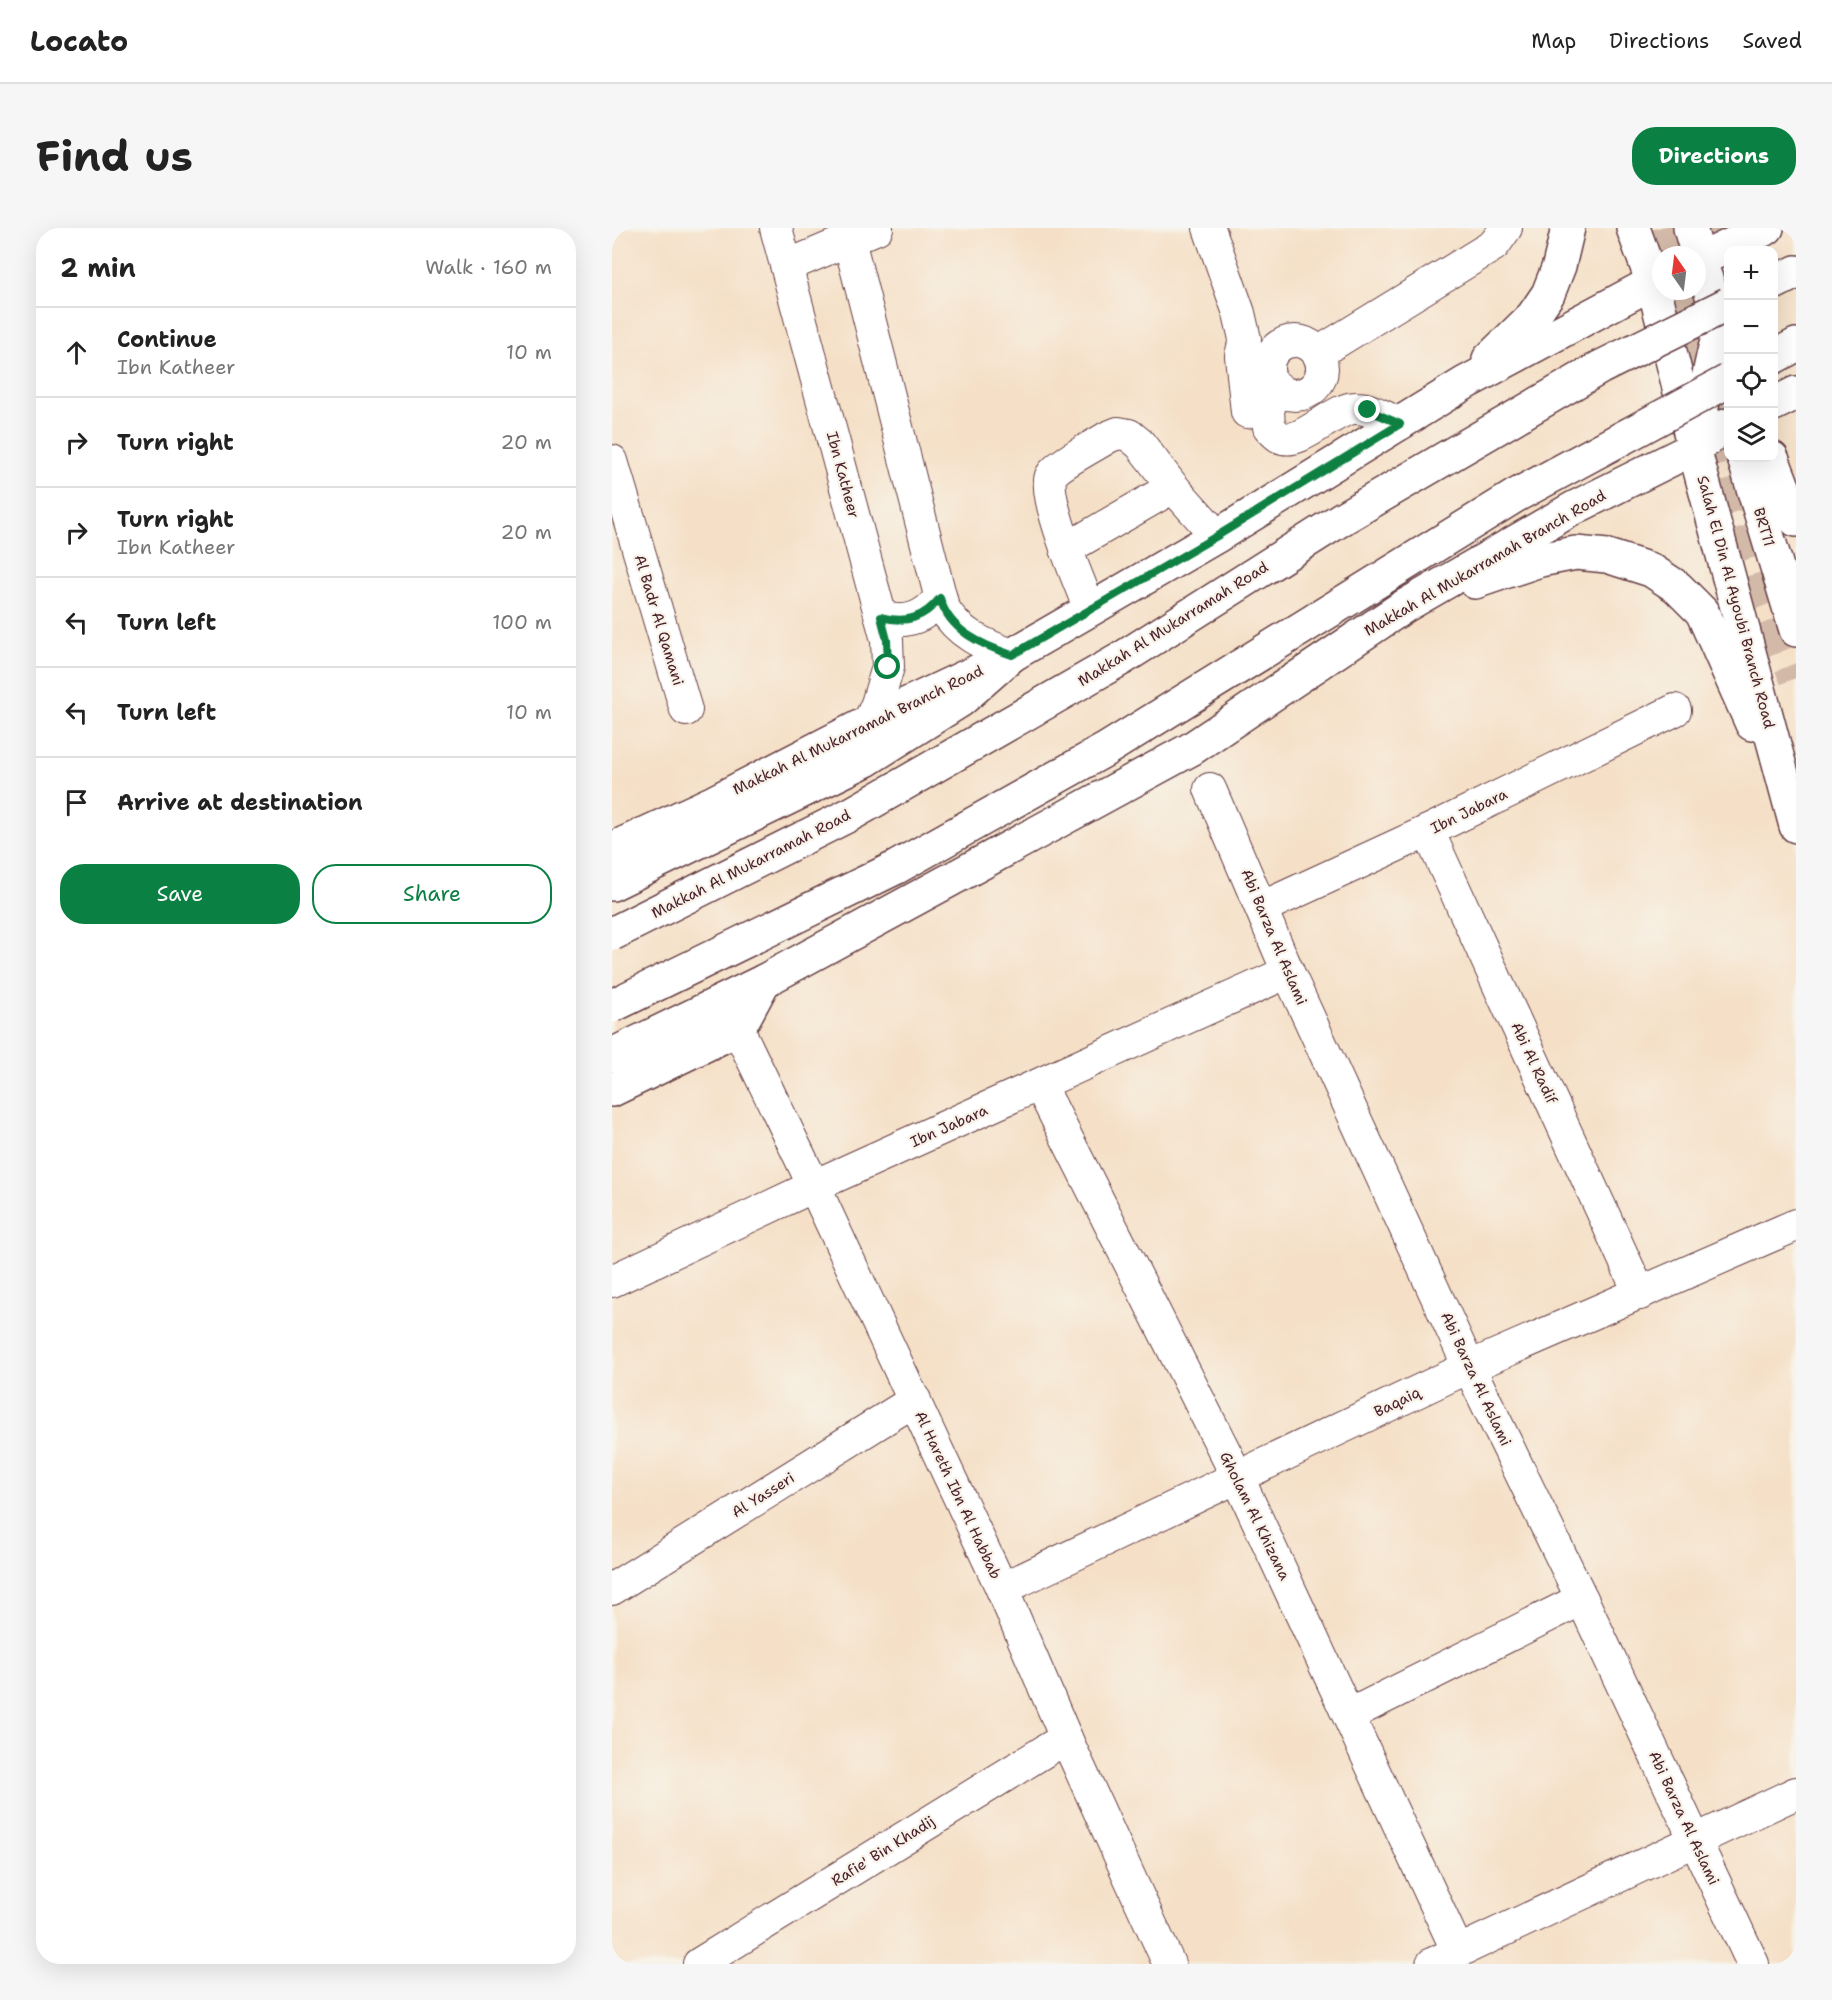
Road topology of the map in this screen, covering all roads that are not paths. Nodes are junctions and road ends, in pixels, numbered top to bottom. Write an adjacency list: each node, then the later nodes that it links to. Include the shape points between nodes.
1 (776, 228): 13 (street, Ibn Katheer)
2 (1209, 228): 27 (street, via 1245,339 1241,356)
3 (1506, 228): 28 (street, via 1494,245 1318,352 1305,342 1296,341 1280,346 1270,359 1269,374 1277,387 1269,410 1269,427 1280,437 1301,435 1355,407)
4 (1568, 228): 23 (main road, via 1548,294 1533,316)
5 (1633, 228): 14 (main road, Salah El Din Al Ayoubi Branch Road)
6 (1675, 228): 10 (main road)
7 (1690, 228): 11 (main road)
8 (857, 232): 13 (street); 38 (street)
9 (1750, 236): 12 (main road)
10 (1684, 246)
11 (1692, 246)
12 (1706, 260)
13 (786, 266): 41 (street, Ibn Katheer)
14 (1652, 270)
15 (1796, 272): 16 (main road)
16 (1778, 281)
17 (1652, 284): 23 (main road, Makkah Al Mukarramah Branch Road)
18 (1706, 290): 20 (main road)
19 (1661, 300): 30 (main road, Salah El Din Al Ayoubi Branch Road)
20 (1724, 325): 30 (main road, Salah El Din Al Ayoubi Branch Road); 54 (main road, Makkah Al Mukarramah Road, bridge, via 1580,379 1343,518 1121,659 853,813)
21 (1796, 345): 22 (main road)
22 (1778, 354)
23 (1465, 383): 28 (main road, Makkah Al Mukarramah Branch Road)
24 (1724, 383): 57 (main road, bridge, via 1515,496 1035,790 895,868)
25 (1796, 393): 26 (main road)
26 (1778, 402)
27 (1247, 412)
28 (1400, 424): 36 (main road, Makkah Al Mukarramah Branch Road)
29 (1724, 428): 30 (main road, Makkah Al Mukarramah Branch Road)
30 (1694, 448): 39 (main road, Makkah Al Mukarramah Branch Road, via 1574,508); 48 (main road, Salah El Din Al Ayoubi Branch Road)
31 (612, 461): 44 (street, Al Badr Al Qamani)
32 (1745, 462): 42 (main road, BRT11)
33 (1774, 462): 35 (main road, BRT11)
34 (1173, 487): 36 (street); 37 (street); 37 (street, via 1129,435 1118,433 1108,437 1051,475 1049,488)
35 (1796, 520)
36 (1217, 536): 40 (main road, Makkah Al Mukarramah Branch Road)
37 (1066, 549): 40 (street)
38 (940, 598): 41 (street, via 923,615 901,621); 43 (street, via 950,620 964,633)
39 (1403, 607): 50 (main road, via 1540,560 1576,553 1607,556 1651,570 1677,587 1702,612); 56 (main road, Makkah Al Mukarramah Branch Road, via 1191,749)
40 (1090, 609): 43 (main road, Makkah Al Mukarramah Branch Road)
41 (881, 617): 46 (street, Ibn Katheer, via 888,667)
42 (1796, 630)
43 (1012, 655): 46 (main road, Makkah Al Mukarramah Branch Road); 52 (main road, via 961,700 866,760)
44 (686, 710)
45 (1675, 710): 49 (street, Ibn Jabara)
46 (869, 722): 51 (main road, Makkah Al Mukarramah Branch Road, via 714,802)
47 (1210, 789): 53 (street, Abi Barza Al Aslami)
48 (1796, 826)
49 (1428, 831): 53 (street, Ibn Jabara); 65 (street, Abi Al Radif)
50 (1796, 836)
51 (612, 849)
52 (612, 884)
53 (1261, 908): 55 (street, Abi Barza Al Aslami)
54 (612, 934)
55 (1288, 972): 60 (street, Ibn Jabara); 66 (street, Abi Barza Al Aslami)
56 (765, 981): 58 (main road); 59 (main road, Makkah Al Mukarramah Branch Road)
57 (612, 1006)
58 (738, 1029): 61 (main road); 62 (street, Al Hareth Ibn Al Habbab)
59 (612, 1055)
60 (1040, 1085): 62 (street, Ibn Jabara); 68 (street, Gholam Al Khizana)
61 (612, 1090)
62 (814, 1186): 64 (street, Ibn Jabara); 67 (street, Al Hareth Ibn Al Habbab)
63 (1796, 1225): 65 (street, Baqaiq)
64 (612, 1281)
65 (1640, 1294): 66 (street, Baqaiq)
66 (1469, 1367): 68 (street, Baqaiq); 71 (street, Abi Barza Al Aslami)
67 (915, 1400): 69 (street, Al Yasseri); 70 (street, Al Hareth Ibn Al Habbab)
68 (1238, 1478): 70 (street, Baqaiq); 72 (street, Gholam Al Khizana)
69 (612, 1589)
70 (1002, 1589): 73 (street, Al Hareth Ibn Al Habbab)
71 (1582, 1599): 72 (street); 75 (street, Abi Barza Al Aslami)
72 (1349, 1715): 76 (street, Gholam Al Khizana)
73 (1066, 1738): 77 (street, Rafie' Bin Khadij); 78 (street, Al Hareth Ibn Al Habbab)
74 (1796, 1793): 75 (street)
75 (1694, 1840): 76 (street); 79 (street, Abi Barza Al Aslami)
76 (1445, 1958)
77 (699, 1964)
78 (1169, 1964)
79 (1754, 1964)

